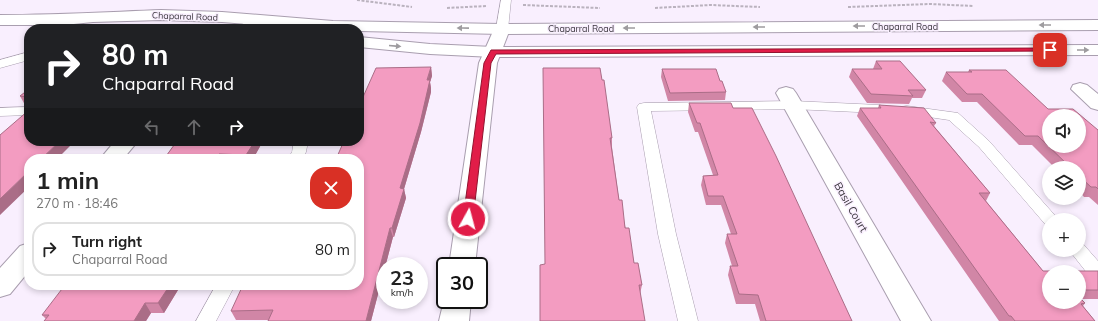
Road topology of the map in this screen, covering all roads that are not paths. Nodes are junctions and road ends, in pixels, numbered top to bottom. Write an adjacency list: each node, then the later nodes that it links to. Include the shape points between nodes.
1 (506, 2): 6 (lane)
2 (0, 20): 3 (main road, Chaparral Road)
3 (148, 24)
4 (1098, 25): 6 (main road, Chaparral Road, one-way to 6)
5 (364, 27): 6 (main road, Chaparral Road, one-way to 5)
6 (502, 29): 9 (main road)
7 (364, 42): 9 (main road, one-way to 9)
8 (1098, 50): 9 (main road, one-way to 8)
9 (493, 52): 20 (main road, via 488,63)
10 (24, 57): 11 (lane)
11 (0, 64)
12 (1080, 89): 14 (main road)
13 (790, 99): 19 (lane, via 953,116 984,144); 29 (lane, via 644,107 667,234); 30 (main road, Basil Court)
14 (1098, 104)
15 (24, 111): 16 (lane)
16 (0, 112)
17 (123, 146): 18 (main road)
18 (115, 154)
19 (1045, 213)
20 (463, 257)
21 (1084, 257): 23 (lane)
22 (24, 259): 24 (main road)
23 (1098, 273)
24 (0, 286)
25 (223, 290): 27 (lane)
26 (456, 309): 28 (main road)
27 (206, 321)
28 (454, 321)
29 (688, 321)
30 (916, 321)

